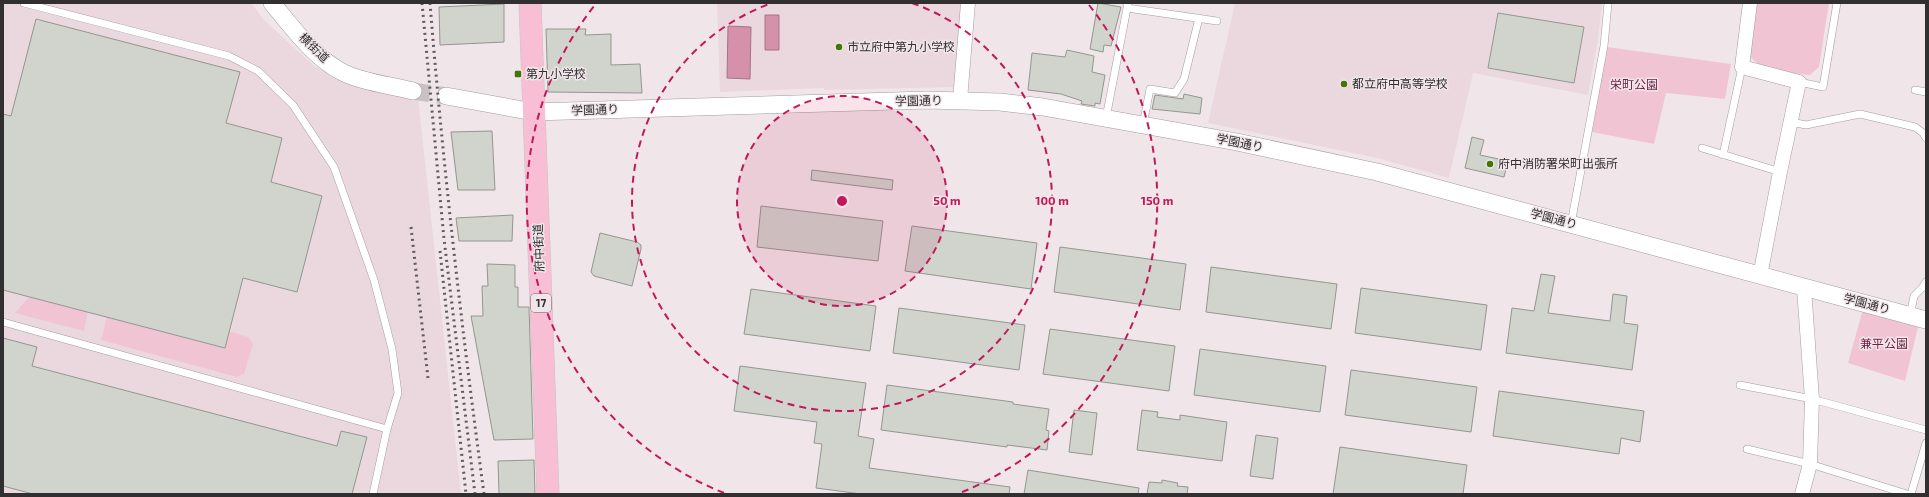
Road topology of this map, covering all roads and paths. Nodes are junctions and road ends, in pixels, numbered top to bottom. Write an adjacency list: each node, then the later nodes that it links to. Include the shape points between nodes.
1 (24, 3): 34 (lane, via 229,56 258,71 293,105 334,167 374,280 392,349 398,393)
2 (272, 3): 14 (street, 横街道, via 318,56 331,65 356,77)
3 (530, 3): 18 (main road, 府中街道 / 17)
4 (968, 3): 17 (street)
5 (1608, 3): 26 (lane, via 1604,46)
6 (1750, 3): 11 (street)
7 (1837, 3): 12 (lane, via 1823,87)
8 (1127, 6): 9 (lane); 19 (lane)
9 (1199, 18): 10 (lane); 21 (lane, via 1184,79 1175,92 1150,89)
10 (1217, 21)
11 (1742, 67): 12 (street); 24 (lane)
12 (1799, 82): 20 (street)
13 (1915, 90): 15 (lane)
14 (413, 91)
15 (1926, 92)
16 (446, 96): 18 (street)
17 (960, 100): 18 (street, 学園通り); 19 (street, 学園通り, via 1028,105)
18 (534, 112): 40 (main road, 府中街道 / 17)
19 (1106, 118): 21 (street, 学園通り)
20 (1791, 122): 22 (lane, via 1806,125 1860,114 1914,127); 25 (street)
21 (1144, 125): 26 (street, 学園通り, via 1323,159)
22 (1926, 138)
23 (1702, 148): 24 (lane)
24 (1723, 155): 25 (lane)
25 (1780, 172): 27 (street)
26 (1571, 224): 27 (street, 学園通り)
27 (1760, 276): 29 (street, 学園通り)
28 (1926, 282): 30 (lane, via 1914,296)
29 (1804, 288): 30 (street, 学園通り); 33 (street)
30 (1918, 318)
31 (3, 322): 34 (lane)
32 (1740, 385): 33 (lane)
33 (1812, 399): 35 (lane); 38 (street)
34 (387, 429): 39 (lane)
35 (1926, 430)
36 (1926, 443): 43 (lane)
37 (1747, 450): 38 (lane)
38 (1810, 464): 41 (street); 42 (lane)
39 (373, 494)
40 (548, 494)
41 (1802, 494)
42 (1907, 494)
43 (1911, 494)

